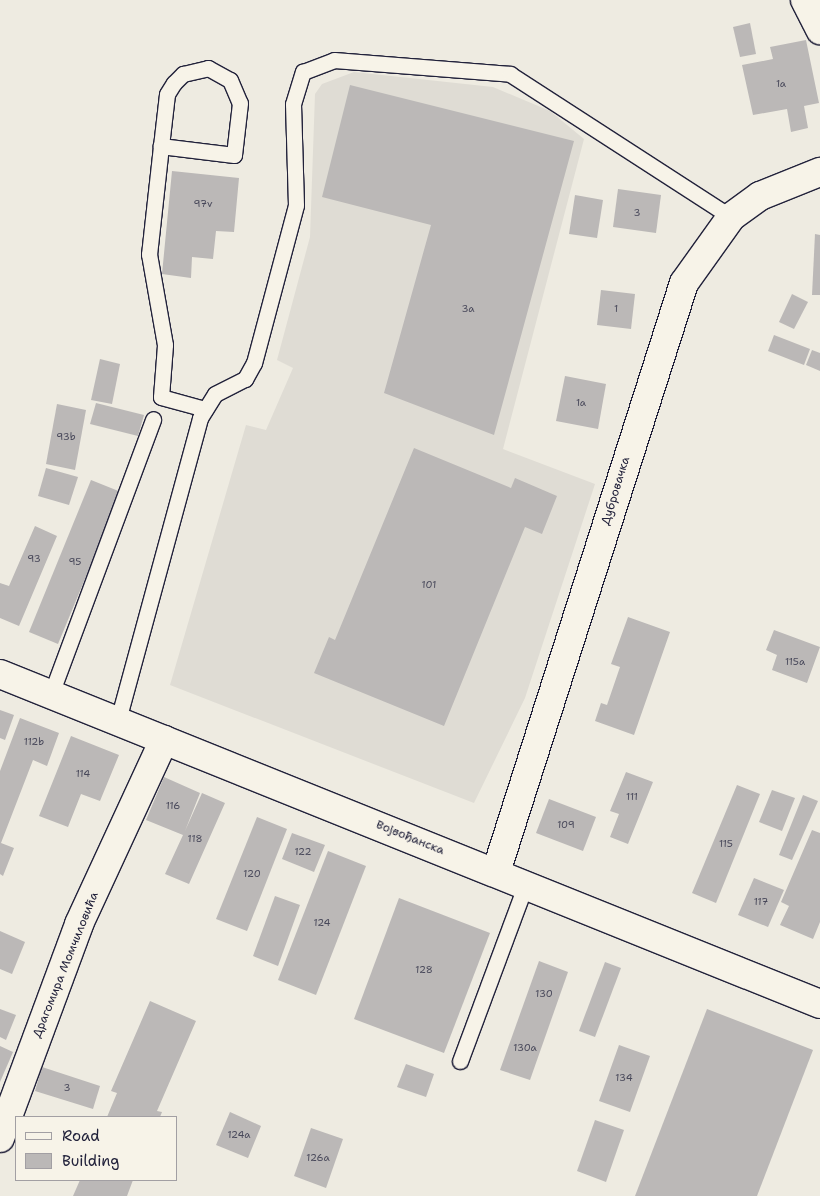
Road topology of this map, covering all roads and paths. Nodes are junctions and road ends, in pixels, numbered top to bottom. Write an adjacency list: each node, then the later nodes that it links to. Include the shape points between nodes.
1 (804, 0): 2 (street)
2 (820, 30)
3 (162, 146): 3 (lane, via 168,94 174,82 183,74 208,68 230,80 240,103 234,155); 6 (lane, via 149,269 165,345 161,397)
4 (820, 172): 5 (street, Дубровачка, via 760,196)
5 (731, 217): 6 (lane, via 510,74 334,60 317,64 303,72 294,92 296,205 254,363 244,379 215,394); 12 (street, Дубровачка, via 697,261 681,292)
6 (205, 409): 10 (lane)
7 (153, 419): 9 (lane)
8 (0, 674): 9 (street, Војвођанска)
9 (51, 694): 10 (street, Војвођанска)
10 (118, 720): 11 (street, Војвођанска)
11 (164, 740): 12 (street, Војвођанска); 16 (street, Драгомира Момчиловића, via 80,924)
12 (496, 872): 13 (street, Војвођанска)
13 (526, 884): 14 (street, Војвођанска); 15 (lane)
14 (820, 1004)
15 (460, 1061)
16 (0, 1138)

